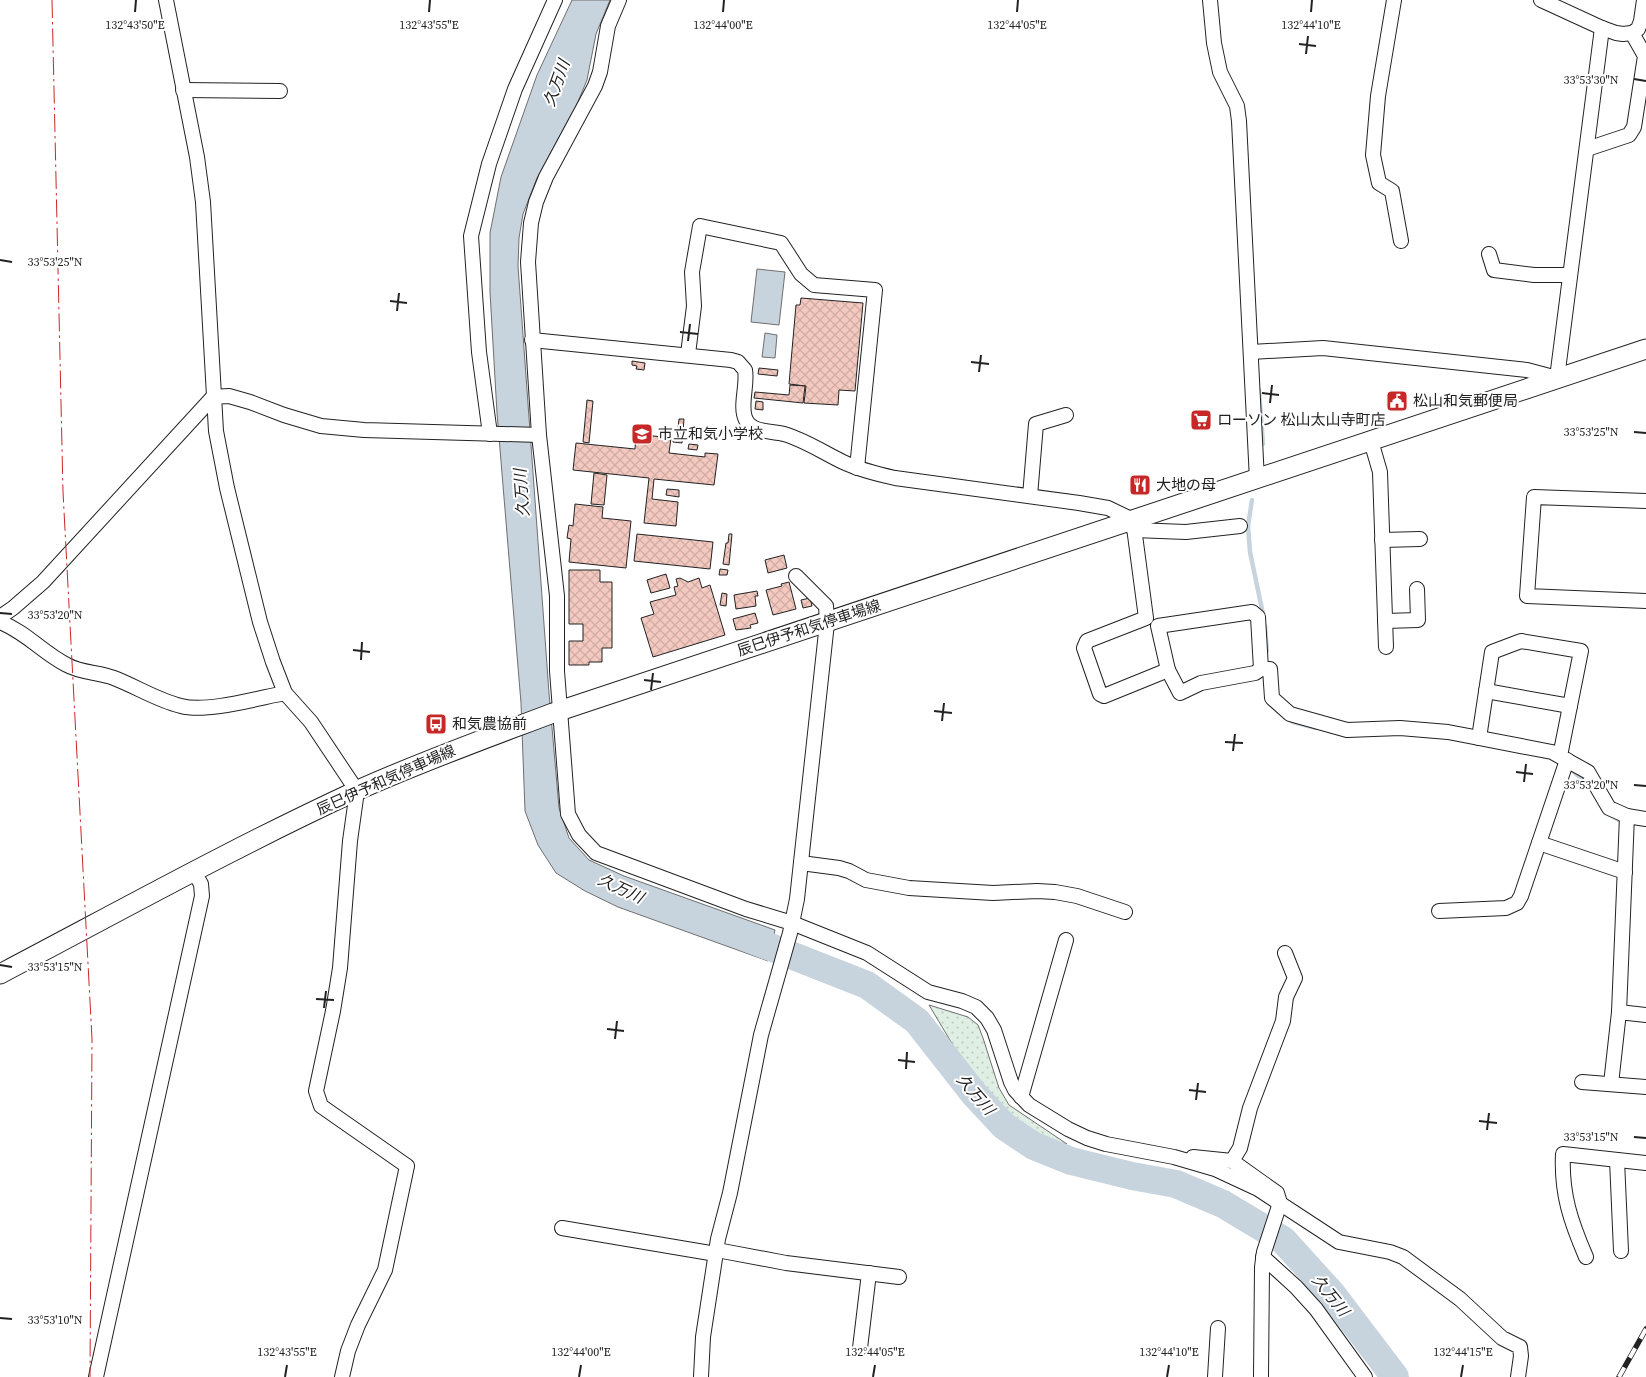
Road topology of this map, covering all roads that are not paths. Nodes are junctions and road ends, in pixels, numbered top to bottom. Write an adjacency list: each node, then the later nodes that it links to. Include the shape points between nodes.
1 (166, 0): 10 (street)
2 (556, 0): 23 (street, via 515,89 489,164 471,236 479,352)
3 (619, 0): 16 (street, via 608,26 596,86 546,177 536,202 528,243)
4 (1210, 0): 18 (street, via 1220,72 1236,106 1239,121)
5 (1394, 0): 13 (street, via 1378,96 1373,155 1379,182 1392,191)
6 (1541, 0): 8 (street)
7 (1644, 0): 9 (street, via 1641,21)
8 (1602, 28): 9 (street, via 1616,33); 12 (street)
9 (1632, 33): 12 (street, via 1645,56 1634,127 1629,135)
10 (183, 90): 11 (street); 21 (street, via 203,202)
11 (280, 91)
12 (1586, 149): 15 (street)
13 (1401, 241)
14 (1489, 254): 15 (street, via 1494,270)
15 (1570, 276): 20 (street)
16 (532, 340): 19 (street); 24 (street)
17 (1646, 349): 20 (main road, 辰巳伊予和気停車場線)
18 (1251, 352): 20 (street, via 1323,348 1527,370); 27 (street)
19 (688, 354): 26 (street, via 731,360 742,365 746,375 744,410 751,426 794,437); 26 (street, via 694,306 692,272 700,226 780,243 801,274 814,285 875,290)
20 (1556, 378): 25 (main road, 辰巳伊予和気停車場線)
21 (214, 397): 23 (street, via 229,396 321,426); 37 (street, via 43,582); 47 (street, via 216,431 236,526 260,622)
22 (1066, 416): 28 (street, via 1036,424)
23 (492, 434): 24 (street)
24 (536, 435): 49 (street, via 557,596)
25 (1371, 441): 27 (main road, 辰巳伊予和気停車場線); 32 (street, via 1380,472)
26 (857, 468): 28 (street, via 895,478)
27 (1256, 480): 30 (main road, 辰巳伊予和気停車場線)
28 (1030, 496): 30 (street, via 1108,508)
29 (1646, 501): 36 (street, via 1534,497 1528,596)
30 (1134, 525): 31 (street, via 1186,532); 38 (street); 41 (main road, 辰巳伊予和気停車場線)
31 (1240, 526)
32 (1382, 540): 33 (street); 39 (street)
33 (1420, 540)
34 (796, 576): 41 (street, via 826,606)
35 (1417, 589): 39 (street, via 1418,620)
36 (1646, 601)
37 (0, 617)
38 (1146, 618): 42 (street); 45 (street, via 1087,642 1084,648 1100,694 1104,696)
39 (1385, 621): 43 (street)
40 (0, 622): 47 (street, via 13,627 68,666 111,677 182,707 204,708)
41 (827, 623): 49 (main road, 辰巳伊予和気停車場線); 56 (street)
42 (1158, 626): 44 (street, via 1252,612 1258,617); 45 (street)
43 (1386, 647)
44 (1261, 669): 45 (street, via 1256,673 1201,683 1180,693); 50 (street, via 1270,669 1272,698 1290,714 1347,730 1400,728)
45 (1168, 670)
46 (1486, 691): 48 (street); 48 (street, via 1492,652 1521,641 1581,650); 50 (street)
47 (285, 692): 52 (street, via 311,722)
48 (1570, 706): 51 (street)
49 (556, 712): 52 (main road, 辰巳伊予和気停車場線, via 432,758); 61 (street, via 568,814 579,835 596,853)
50 (1479, 738): 51 (street, via 1545,749)
51 (1564, 758): 53 (street, via 1588,772 1609,808); 55 (street)
52 (357, 791): 57 (main road, 辰巳伊予和気停車場線); 86 (street, via 340,968 316,1091 321,1106 407,1166 385,1270 358,1325)
53 (1627, 816): 54 (street); 58 (street)
54 (1646, 819)
55 (1539, 843): 58 (street); 59 (street, via 1517,903 1506,908)
56 (801, 863): 60 (street, via 839,868 866,880 909,888 993,893 1056,892); 61 (street)
57 (194, 872): 64 (main road, 辰巳伊予和気停車場線); 85 (street, via 201,884 202,896)
58 (1625, 872): 65 (street)
59 (1439, 911)
60 (1125, 912)
61 (791, 928): 70 (street, via 867,953 928,992 976,1007 994,1030 1011,1082); 78 (street, via 761,1036)
62 (1066, 940): 70 (street)
63 (1285, 953): 73 (street, via 1295,978 1286,998 1283,1021 1250,1108 1240,1148)
64 (0, 974)
65 (1619, 1012): 66 (street); 68 (street)
66 (1646, 1015)
67 (1582, 1082): 68 (street)
68 (1612, 1084): 69 (street)
69 (1646, 1087)
70 (1021, 1097): 71 (street, via 1052,1120 1087,1138)
71 (1174, 1156): 73 (street); 75 (street, via 1215,1169 1258,1189)
72 (1617, 1160): 74 (street); 77 (street); 80 (street, via 1563,1154 1564,1194)
73 (1232, 1161): 75 (street, via 1277,1193)
74 (1646, 1163)
75 (1279, 1206): 79 (street); 91 (street, via 1339,1242 1390,1252 1403,1258 1440,1284 1502,1338 1520,1347 1522,1356)
76 (562, 1228): 78 (street)
77 (1621, 1251)
78 (716, 1252): 81 (street); 87 (street, via 703,1337)
79 (1263, 1254): 89 (street); 90 (street, via 1316,1309)
80 (1586, 1258)
81 (869, 1273): 82 (street); 84 (street)
82 (899, 1277)
83 (1218, 1328): 88 (street)
84 (860, 1348)
85 (96, 1377)
86 (342, 1377)
87 (701, 1377)
88 (1215, 1377)
89 (1261, 1377)
90 (1365, 1377)
91 (1518, 1377)

